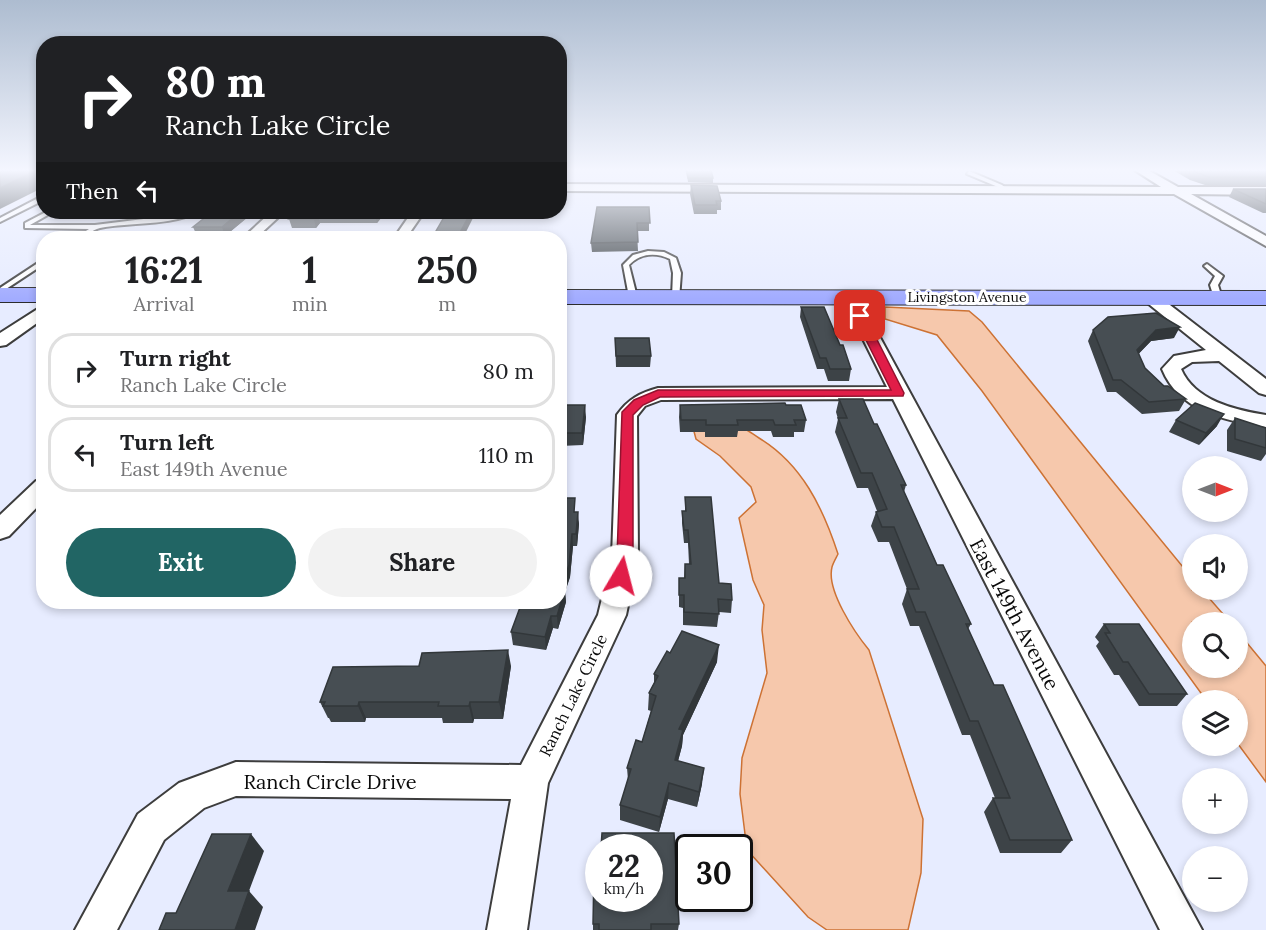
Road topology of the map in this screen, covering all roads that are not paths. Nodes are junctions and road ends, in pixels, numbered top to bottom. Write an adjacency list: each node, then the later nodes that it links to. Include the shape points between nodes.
1 (15, 212): 6 (lane)
2 (1214, 212): 10 (street)
3 (37, 219): 7 (lane, via 27,227)
4 (160, 219): 7 (lane)
5 (270, 219): 9 (street)
6 (0, 220)
7 (96, 227): 8 (lane)
8 (89, 231)
9 (257, 231)
10 (1266, 242)
11 (1207, 266): 20 (lane, via 1218,276 1214,285)
12 (36, 267): 13 (lane)
13 (0, 293): 14 (street)
14 (36, 295)
15 (567, 297): 16 (street, Livingston Avenue)
16 (633, 297): 17 (street, Livingston Avenue); 17 (lane, via 627,265 637,254 650,253 673,258)
17 (676, 297): 18 (street, Livingston Avenue)
18 (850, 297): 19 (street, Livingston Avenue); 26 (street, East 149th Avenue)
19 (1150, 298): 20 (street, Livingston Avenue); 24 (street)
20 (1218, 298): 21 (street, Livingston Avenue)
21 (1266, 298)
22 (36, 316): 23 (street)
23 (0, 341)
24 (1224, 355): 25 (street); 27 (street, via 1182,359 1171,369 1173,378 1209,406)
25 (1266, 389)
26 (898, 393): 30 (street, Ranch Lake Circle, via 658,394 638,402 627,415 625,557 612,615); 33 (street, East 149th Avenue)
27 (1266, 421)
28 (36, 494): 29 (street)
29 (0, 530)
30 (531, 782): 31 (street, Ranch Circle Drive, via 236,779 192,795 151,827); 32 (street, Ranch Lake Circle)
31 (95, 930)
32 (507, 930)
33 (1182, 930)

